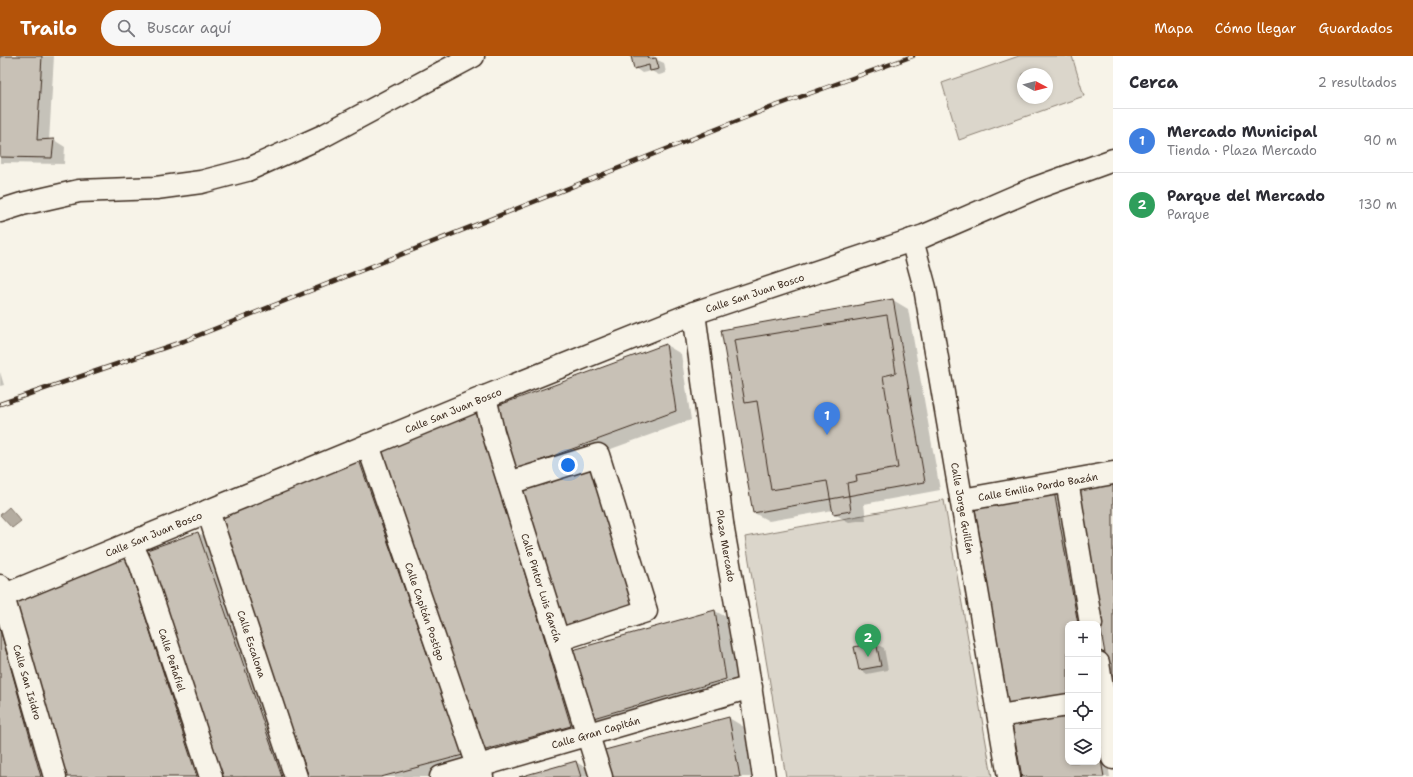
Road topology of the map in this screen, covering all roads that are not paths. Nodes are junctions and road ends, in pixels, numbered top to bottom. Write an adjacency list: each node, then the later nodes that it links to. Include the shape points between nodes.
1 (473, 56): 3 (street, via 323,136 247,170 201,182 156,188 79,191)
2 (1113, 160): 4 (street, Calle San Juan Bosco, via 1033,189)
3 (0, 211)
4 (912, 240): 5 (street, Calle San Juan Bosco); 11 (street, Calle Jorge Guillén, via 925,288)
5 (694, 313): 6 (street, Calle San Juan Bosco); 18 (street, Plaza Mercado, via 723,530)
6 (485, 397): 7 (street, Calle San Juan Bosco); 10 (street, Calle Pintor Luis García, via 492,432)
7 (368, 445): 12 (street, Calle San Juan Bosco); 24 (street, Calle Capitán Postigo)
8 (1113, 473): 9 (street, Calle Emilia Pardo Bazán)
9 (1068, 480): 11 (street, Calle Emilia Pardo Bazán); 15 (street)
10 (509, 483): 16 (street, Calle Pintor Luis García); 16 (street, via 598,455 646,611)
11 (962, 500): 21 (street, Calle Jorge Guillén)
12 (208, 511): 13 (street, Calle San Juan Bosco); 27 (street, Calle Escalona)
13 (131, 543): 14 (street, Calle San Juan Bosco); 26 (street, Calle Peñafiel, via 141,565)
14 (1, 593): 25 (street, Calle San Isidro)
15 (1091, 621)
16 (558, 640): 22 (street, Calle Pintor Luis García)
17 (1101, 678): 19 (street)
18 (751, 687): 22 (street, Calle Gran Capitán); 30 (street, Plaza Mercado)
19 (1105, 699): 23 (street)
20 (1065, 705): 21 (street)
21 (999, 716): 31 (street, Calle Jorge Guillén)
22 (588, 734): 24 (street, Calle Gran Capitán); 29 (street, Calle Pintor Luis García)
23 (1113, 758)
24 (480, 772): 28 (street, Calle Gran Capitán)
25 (55, 777)
26 (211, 777)
27 (296, 777)
28 (441, 777)
29 (601, 777)
30 (764, 777)
31 (1009, 777)

